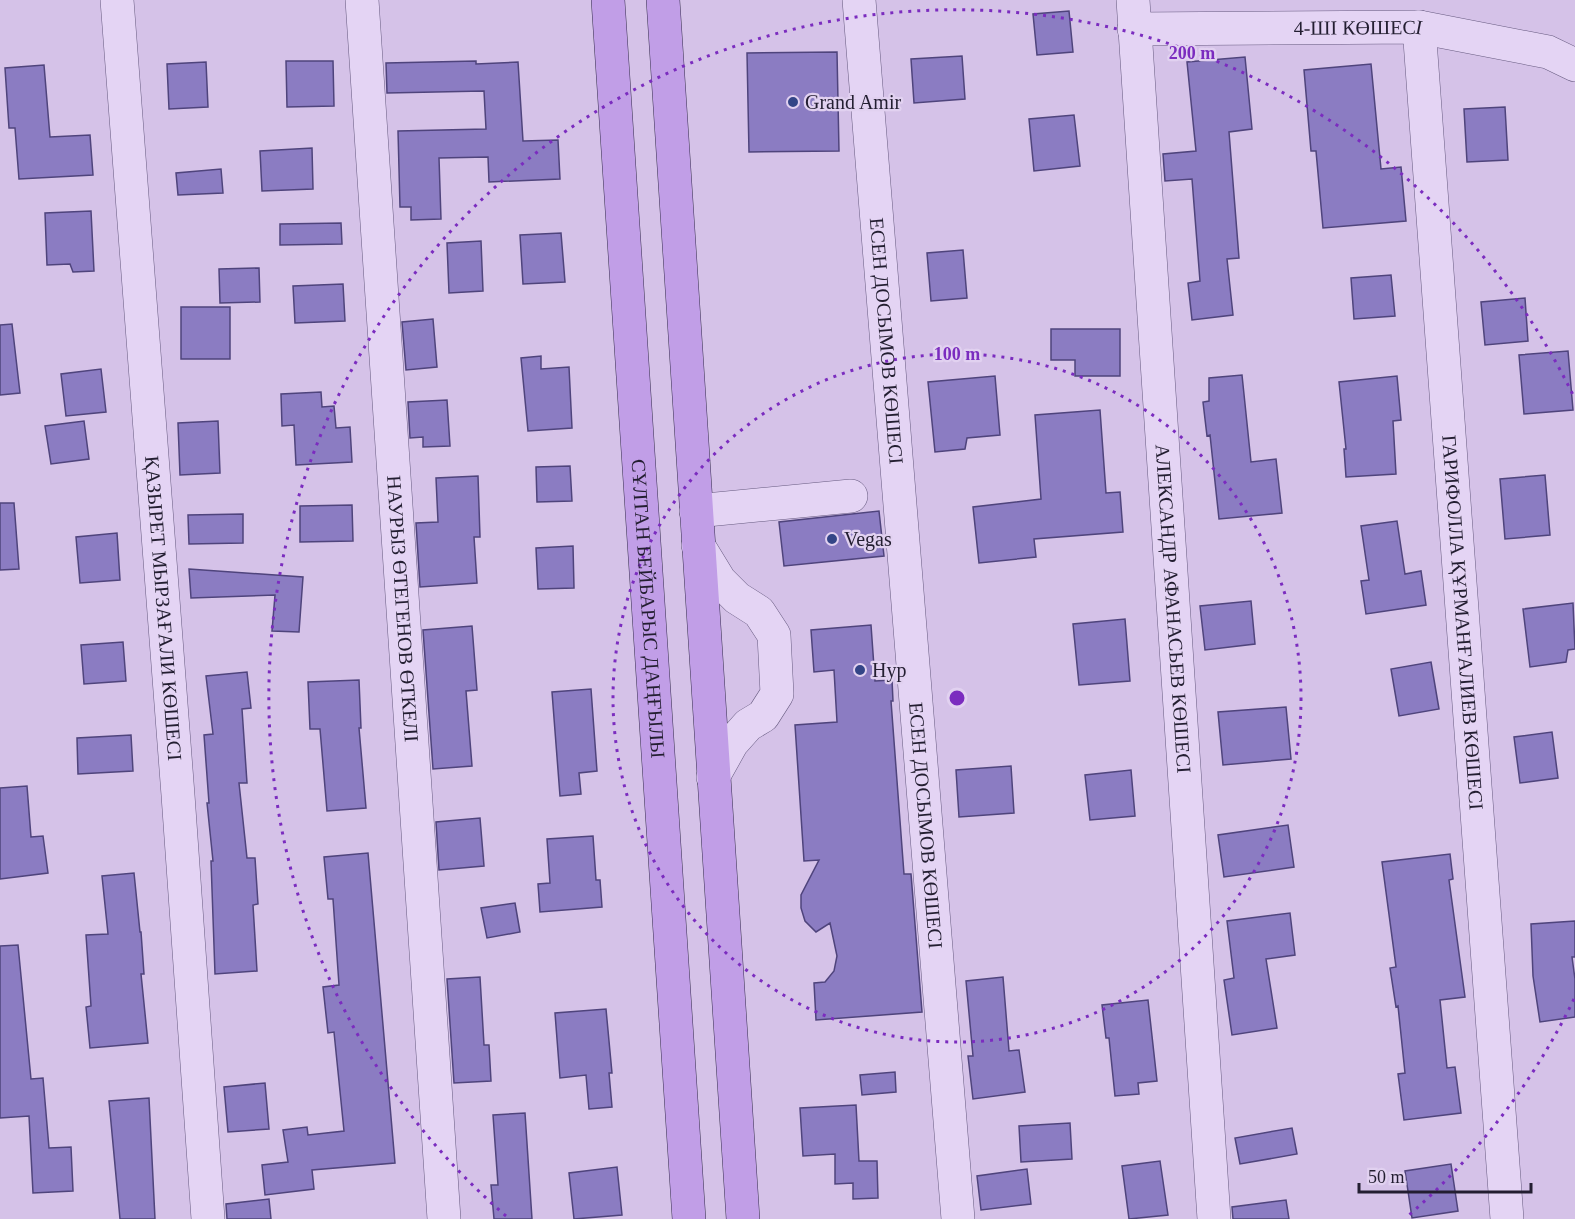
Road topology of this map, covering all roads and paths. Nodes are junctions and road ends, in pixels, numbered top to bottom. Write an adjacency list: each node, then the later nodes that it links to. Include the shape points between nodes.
1 (117, 0): 13 (street, ҚАЗЫРЕТ МЫРЗАҒАЛИ КӨШЕСІ)
2 (362, 0): 14 (street, НАУРЫЗ ӨТЕГЕНОВ ӨТКЕЛІ)
3 (663, 0): 10 (main road)
4 (859, 0): 17 (street, ЕСЕН ДОСЫМОВ КӨШЕСІ)
5 (606, 6): 15 (main road, СҰЛТАН БЕЙБАРЫС ДАҢҒЫЛЫ)
6 (1134, 14): 7 (street, 4-ШІ КӨШЕСІ); 18 (street, АЛЕКСАНДР АФАНАСЬЕВ КӨШЕСІ)
7 (1419, 27): 8 (street, 4-ШІ КӨШЕСІ, via 1548,52); 19 (street, ГАРИФОЛЛА ҚҰРМАНҒАЛИЕВ КӨШЕСІ)
8 (1575, 65)
9 (851, 496): 10 (street)
10 (696, 511): 11 (main road)
11 (698, 545): 12 (main road); 12 (street, via 720,580 759,612 774,635 777,694 764,716 748,725 732,743)
12 (713, 777): 16 (main road)
13 (208, 1219)
14 (444, 1219)
15 (688, 1219)
16 (743, 1219)
17 (958, 1219)
18 (1214, 1219)
19 (1507, 1219)

